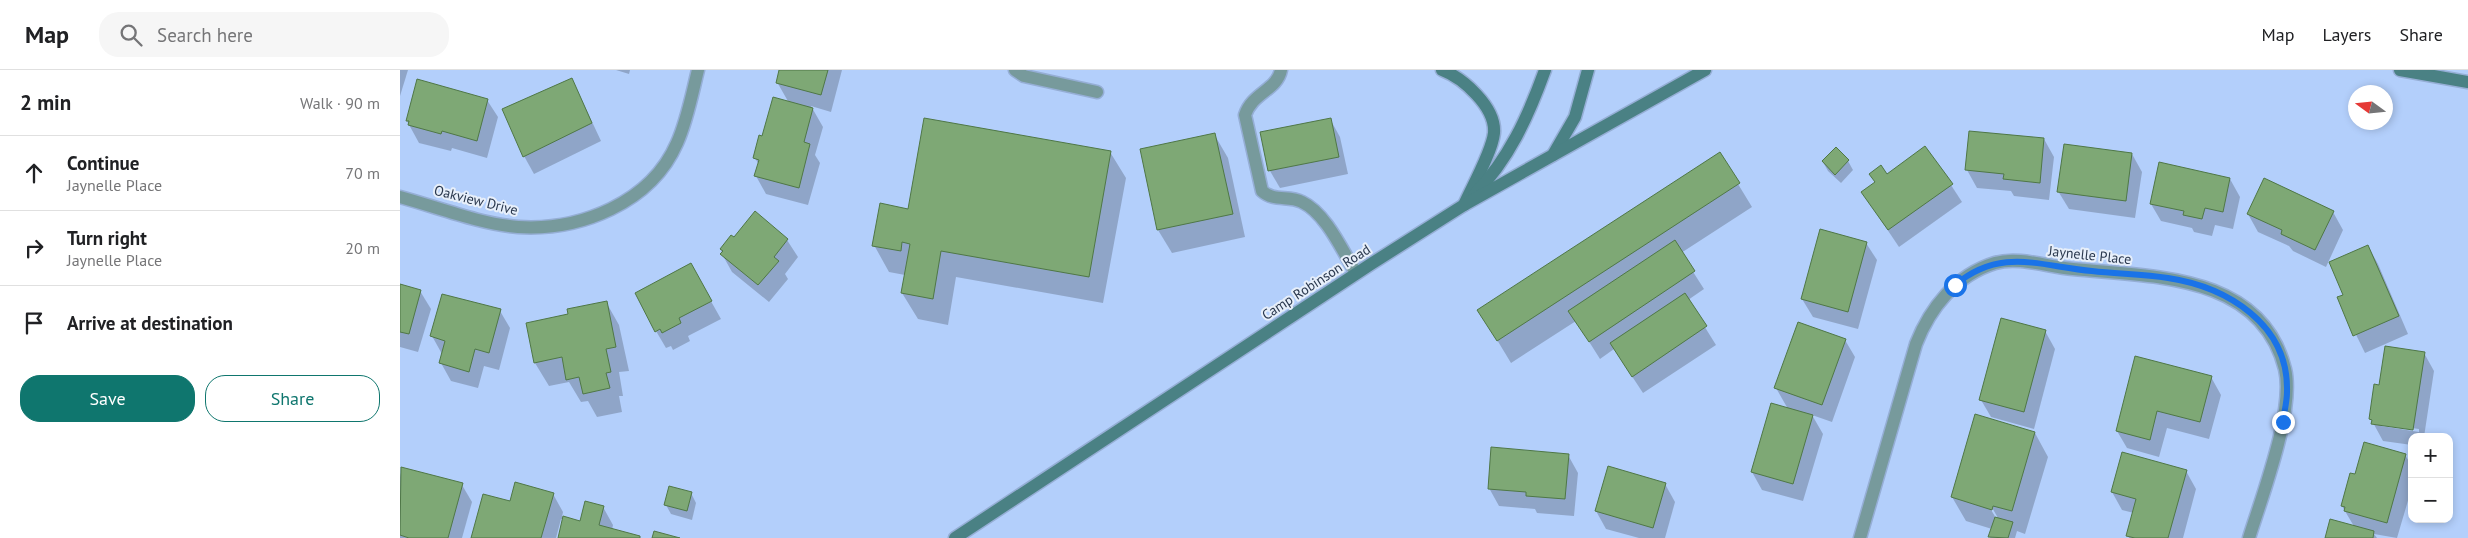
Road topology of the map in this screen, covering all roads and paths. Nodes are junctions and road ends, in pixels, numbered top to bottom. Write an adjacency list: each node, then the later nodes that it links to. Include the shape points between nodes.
1 (698, 70): 12 (street, Oakview Drive, via 678,143 664,166 643,189 616,207 593,217 517,227)
2 (1015, 70): 10 (street, via 1024,76)
3 (1281, 70): 14 (street, via 1275,82 1248,105 1245,115 1262,191 1269,198 1301,201 1314,210 1332,232)
4 (1442, 70): 13 (street, via 1456,76 1487,108 1494,132)
5 (1544, 70): 13 (street, via 1522,129 1487,182)
6 (1588, 70): 11 (street, via 1575,117)
7 (1705, 70): 11 (street, Camp Robinson Road)
8 (2400, 70): 9 (street)
9 (2468, 82)
10 (1098, 92)
11 (1553, 155): 13 (street, Camp Robinson Road)
12 (400, 196)
13 (1464, 205): 14 (street, Camp Robinson Road)
14 (1356, 274): 15 (street, Camp Robinson Road)
15 (955, 538)
16 (1860, 538): 17 (street, Jaynelle Place, via 1916,344 1927,321 1944,296 1962,280 1994,263 2015,261 2191,283 2238,302 2269,330 2285,370 2287,392 2283,422)
17 (2249, 538)

